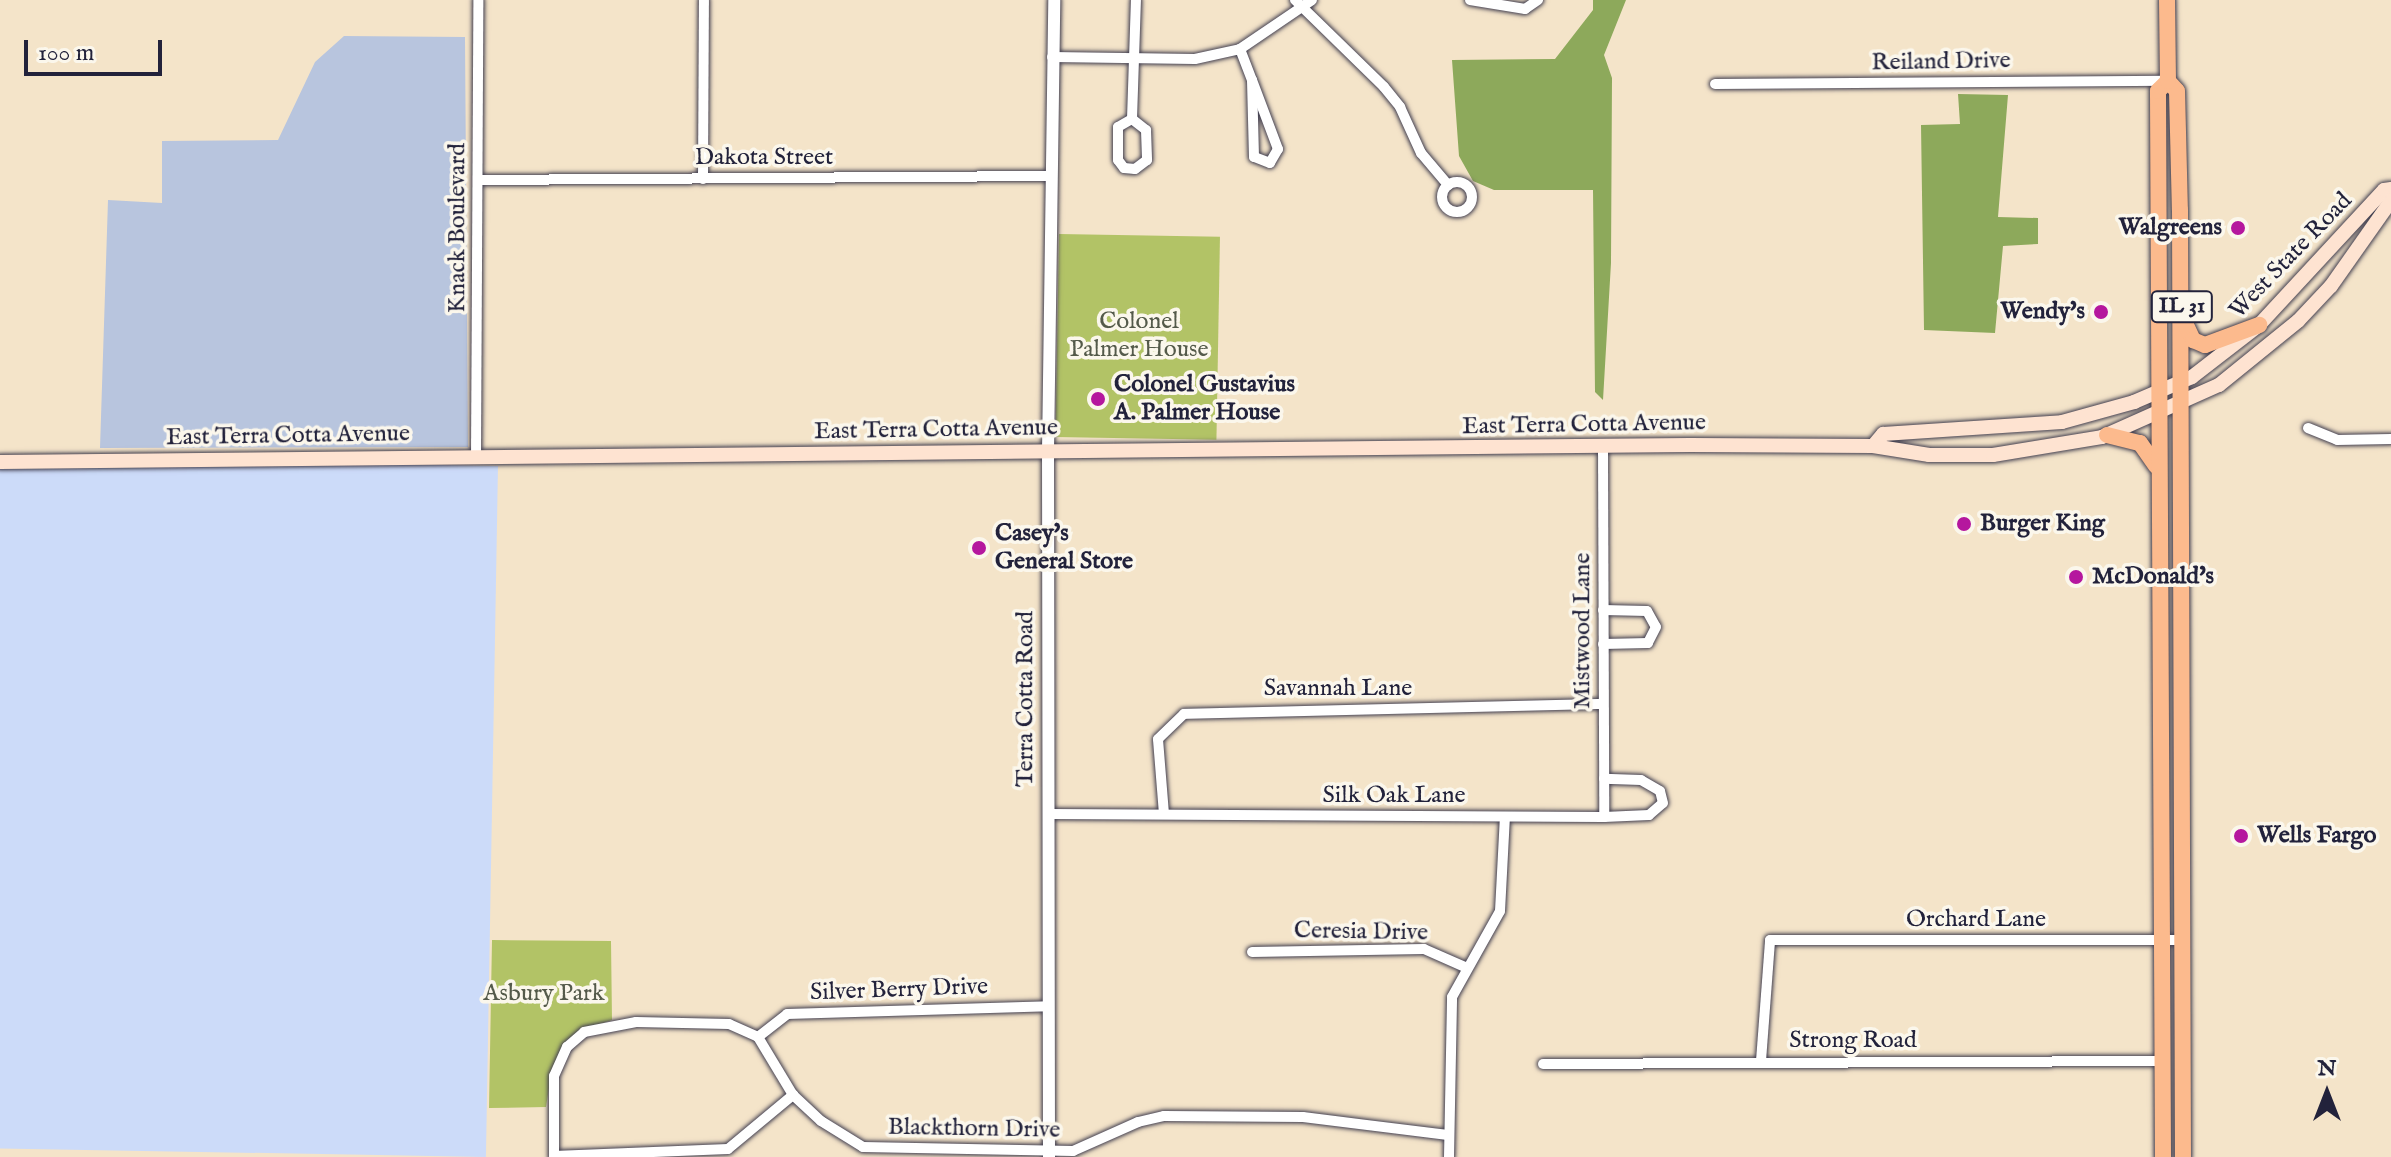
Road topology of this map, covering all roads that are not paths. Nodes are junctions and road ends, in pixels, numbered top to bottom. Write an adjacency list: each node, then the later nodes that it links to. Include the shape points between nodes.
1 (478, 0): 19 (street, Knack Boulevard)
2 (704, 0): 18 (street)
3 (1054, 0): 12 (street, Terra Cotta Road)
4 (1136, 0): 11 (street)
5 (1295, 0): 9 (street)
6 (1470, 0): 7 (street, via 1525,9)
7 (1538, 0)
8 (2167, 0): 14 (main road, IL 31)
9 (1308, 5): 10 (street); 20 (street, via 1392,97 1412,139)
10 (1240, 49): 11 (street, via 1195,59); 13 (street)
11 (1133, 56): 12 (street); 16 (street)
12 (1052, 57): 17 (street, Terra Cotta Road)
13 (1252, 80): 13 (street, via 1254,157 1270,163 1278,149)
14 (2168, 81): 15 (street, Reiland Drive); 23 (main road, IL 31, via 2177,91); 26 (main road, IL 31, via 2158,91)
15 (1715, 84)
16 (1132, 119): 16 (street, via 1118,127 1118,160 1122,167 1135,169 1147,160 1146,130)
17 (1051, 176): 18 (street, Dakota Street); 34 (street, Terra Cotta Road)
18 (703, 179): 19 (street, Dakota Street)
19 (478, 180): 35 (street, Knack Boulevard)
20 (1448, 185)
21 (2391, 189): 24 (main road, West State Road, via 2384,190)
22 (2391, 201): 27 (main road, West State Road, via 2331,286 2298,321 2262,354)
23 (2182, 305): 24 (main road, via 2188,331 2200,345 2227,341); 25 (main road, IL 31)
24 (2259, 325): 25 (main road, West State Road)
25 (2182, 382): 26 (main road, East Terra Cotta Avenue); 27 (main road, IL 31)
26 (2158, 392): 28 (main road, IL 31); 33 (main road, East Terra Cotta Avenue, via 2062,422 1883,434)
27 (2181, 405): 28 (main road, East Terra Cotta Avenue); 47 (main road, IL 31)
28 (2158, 415): 30 (main road, East Terra Cotta Avenue); 37 (main road, IL 31)
29 (2308, 428): 31 (street, via 2337,440)
30 (2107, 435): 33 (main road, East Terra Cotta Avenue, via 1993,455 1929,455); 37 (main road, via 2147,448)
31 (2391, 439)
32 (1603, 446): 33 (main road, East Terra Cotta Avenue); 34 (main road, East Terra Cotta Avenue); 38 (street, Mistwood Lane)
33 (1873, 446)
34 (1048, 451): 35 (main road, East Terra Cotta Avenue); 42 (street, Terra Cotta Road)
35 (476, 456): 36 (main road, East Terra Cotta Avenue)
36 (0, 462)
37 (2159, 474): 46 (main road, IL 31)
38 (1603, 610): 39 (street, Mistwood Lane); 39 (street, via 1647,611 1656,627 1648,643)
39 (1603, 644): 40 (street, Mistwood Lane)
40 (1603, 704): 41 (street, Mistwood Lane); 43 (street, Savannah Lane, via 1184,714 1158,739)
41 (1604, 779): 45 (street, Mistwood Lane); 45 (street, Silk Oak Lane, via 1641,780 1660,791 1663,803 1649,815)
42 (1049, 814): 43 (street, Silk Oak Lane); 50 (street, Terra Cotta Road)
43 (1164, 814): 44 (street, Silk Oak Lane)
44 (1505, 817): 45 (street, Silk Oak Lane); 49 (street, via 1500,911 1488,939)
45 (1604, 817)
46 (2162, 939): 47 (street, Orchard Lane); 52 (street, Orchard Lane, via 1770,940); 53 (main road, IL 31)
47 (2182, 940): 61 (main road, IL 31)
48 (1252, 952): 49 (street, Ceresia Drive, via 1424,949)
49 (1465, 967): 56 (street, via 1448,1021)
50 (1049, 1006): 51 (street, Silver Berry Drive, via 787,1014); 57 (street, Terra Cotta Road)
51 (758, 1037): 55 (street, Blackthorn Drive); 58 (street, via 729,1024 698,1021 621,1023 584,1032 567,1047 554,1076)
52 (1761, 1061): 53 (street, Strong Road); 54 (street, Strong Road)
53 (2163, 1061): 60 (main road, IL 31)
54 (1543, 1064)
55 (793, 1095): 57 (street, Blackthorn Drive, via 821,1121 863,1147); 58 (street, via 728,1149)
56 (1448, 1135): 57 (street, Blackthorn Drive, via 1303,1117 1164,1116 1138,1122 1089,1148); 59 (street)
57 (1049, 1154)
58 (554, 1157)
59 (1449, 1157)
60 (2163, 1157)
61 (2183, 1157)

